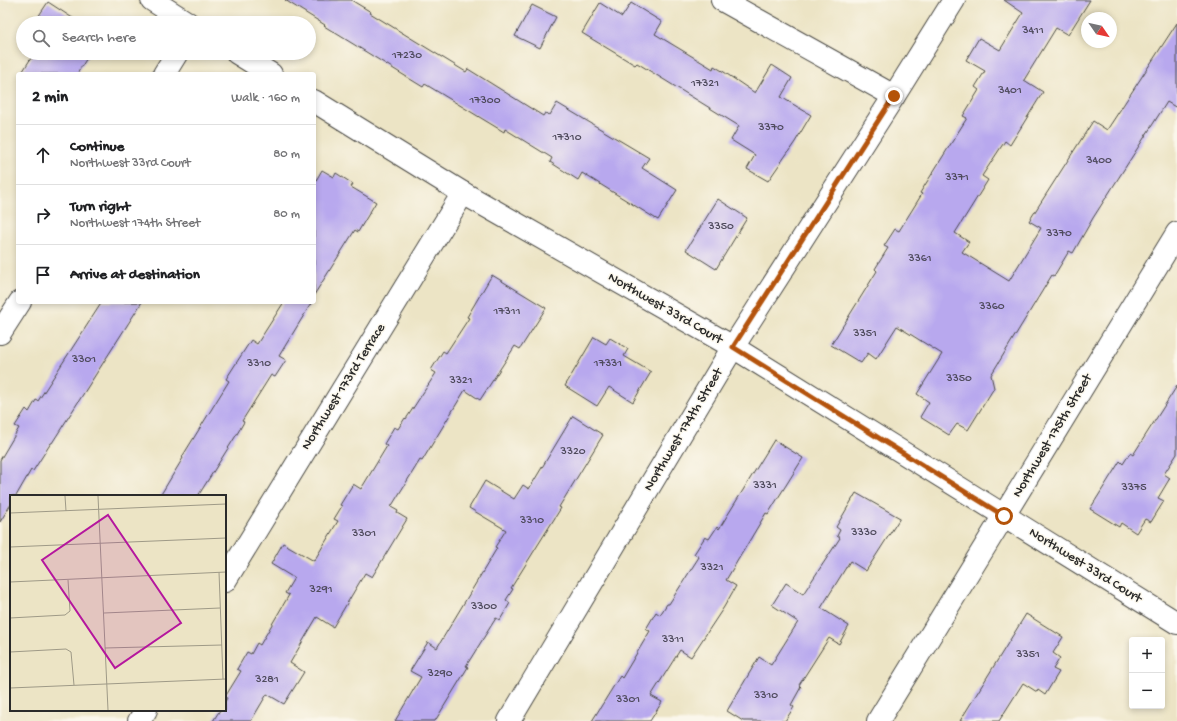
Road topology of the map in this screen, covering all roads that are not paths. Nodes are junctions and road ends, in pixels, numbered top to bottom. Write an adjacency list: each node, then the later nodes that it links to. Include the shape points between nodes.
1 (152, 0): 4 (street)
2 (722, 0): 9 (street)
3 (954, 0): 9 (street, Northwest 174th Street)
4 (177, 16)
5 (173, 60): 7 (street)
6 (248, 60): 8 (street)
7 (165, 72)
8 (268, 72)
9 (894, 96): 15 (street, Northwest 174th Street)
10 (316, 102): 11 (street, Northwest 33rd Court)
11 (463, 193): 15 (street, Northwest 33rd Court); 17 (street, Northwest 173rd Terrace)
12 (1177, 234): 16 (street, Northwest 175th Street)
13 (19, 304): 14 (street)
14 (0, 333)
15 (733, 347): 16 (street, Northwest 33rd Court); 21 (street, Northwest 174th Street)
16 (1004, 516): 18 (street, Northwest 33rd Court); 22 (street, Northwest 175th Street)
17 (226, 579)
18 (1177, 623)
19 (145, 711): 20 (street)
20 (139, 721)
21 (509, 721)
22 (878, 721)

